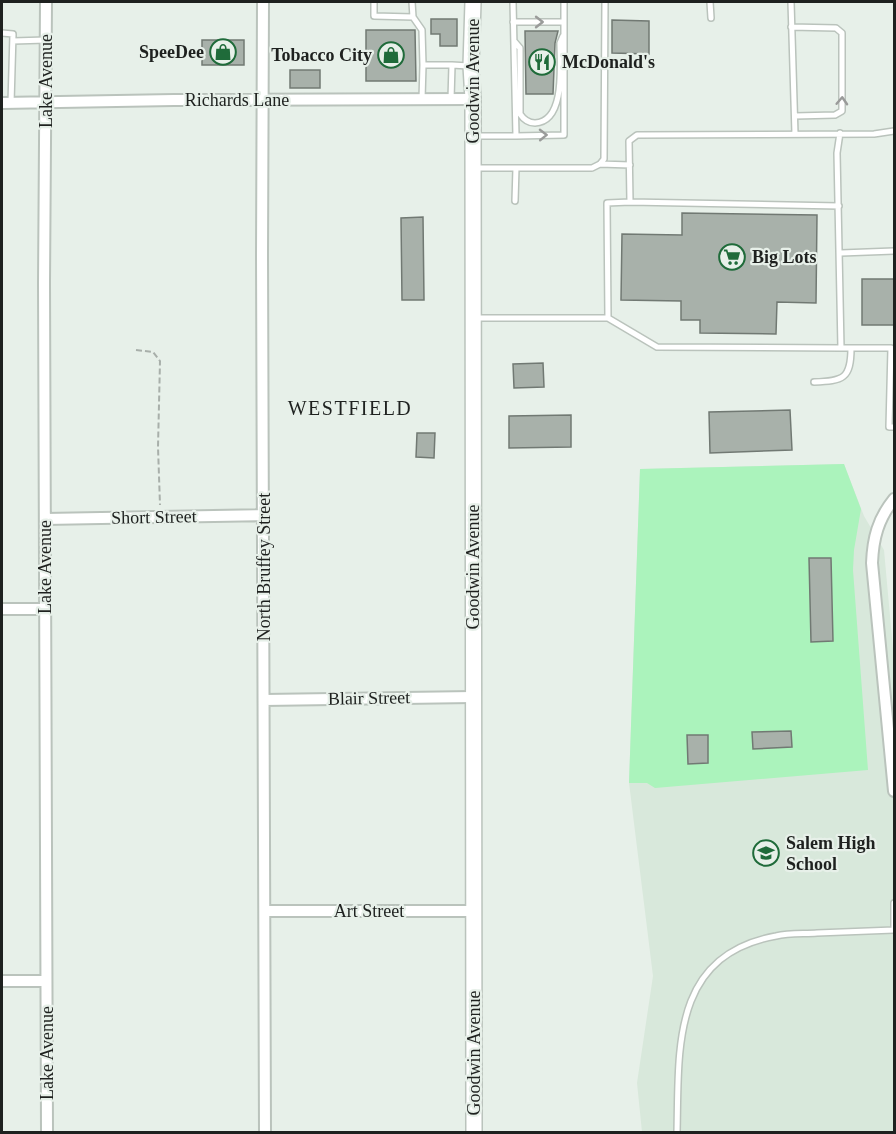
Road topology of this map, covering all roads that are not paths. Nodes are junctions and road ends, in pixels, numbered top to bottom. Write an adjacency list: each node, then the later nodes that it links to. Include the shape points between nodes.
1 (46, 2): 18 (street, Lake Avenue)
2 (263, 2): 27 (street, North Bruffey Street)
3 (374, 2): 11 (lane, via 374,16)
4 (412, 2): 11 (lane)
5 (473, 2): 23 (street, Goodwin Avenue)
6 (513, 2): 13 (lane)
7 (564, 2): 14 (lane)
8 (606, 2): 36 (lane, via 605,133 604,159)
9 (710, 2): 12 (lane)
10 (791, 2): 15 (lane)
11 (413, 17): 21 (lane, via 422,30)
12 (711, 18)
13 (513, 22): 14 (lane, one-way to 14); 20 (lane)
14 (564, 22): 17 (lane)
15 (791, 27): 30 (lane); 30 (lane, one-way to 15, via 835,115 842,111 842,33 836,28)
16 (2, 33): 19 (lane, via 13,34)
17 (564, 33): 20 (lane, via 560,44 560,94 546,120 538,123 530,123 520,114 520,48); 35 (lane, one-way to 17, via 564,135)
18 (46, 40): 19 (lane); 28 (street, Lake Avenue)
19 (13, 41): 29 (lane)
20 (514, 41): 35 (lane)
21 (423, 65): 22 (lane); 24 (lane)
22 (452, 65): 23 (lane); 25 (lane)
23 (471, 66): 26 (street, Goodwin Avenue)
24 (422, 99): 25 (street, Richards Lane); 27 (street, Richards Lane)
25 (451, 99): 26 (street, Richards Lane)
26 (473, 99): 34 (street, Goodwin Avenue)
27 (263, 100): 28 (street, Richards Lane); 52 (street, North Bruffey Street)
28 (45, 102): 29 (street, Richards Lane); 53 (street, Lake Avenue)
29 (6, 103)
30 (795, 116): 33 (lane)
31 (894, 131): 32 (lane)
32 (840, 133): 33 (lane); 42 (lane)
33 (795, 134): 37 (lane, via 637,135 629,141)
34 (473, 136): 35 (lane); 38 (street, Goodwin Avenue)
35 (516, 136)
36 (600, 164): 37 (lane); 39 (lane, via 592,168)
37 (630, 165): 41 (lane)
38 (472, 168): 39 (lane); 45 (street, Goodwin Avenue)
39 (516, 168): 40 (lane)
40 (515, 201)
41 (630, 202): 42 (lane); 46 (lane, via 607,203)
42 (839, 206): 44 (lane)
43 (894, 251): 44 (lane)
44 (840, 253): 47 (lane)
45 (473, 318): 46 (lane); 56 (street, Goodwin Avenue)
46 (608, 318): 47 (lane, via 657,347)
47 (841, 348): 48 (lane)
48 (851, 348): 49 (lane, via 851,364 845,375 835,382); 50 (lane, via 891,348 890,427)
49 (814, 382)
50 (894, 427)
51 (894, 499): 58 (street, via 876,529 872,563)
52 (264, 516): 53 (street, Short Street); 57 (street, North Bruffey Street)
53 (45, 519): 55 (street, Lake Avenue)
54 (2, 609): 55 (street)
55 (46, 609): 64 (street, Lake Avenue)
56 (473, 697): 57 (street, Blair Street); 60 (street, Goodwin Avenue)
57 (264, 700): 61 (street, North Bruffey Street)
58 (894, 791)
59 (894, 903): 62 (lane)
60 (473, 910): 61 (street, Art Street); 67 (street, Goodwin Avenue)
61 (265, 911): 66 (street, North Bruffey Street)
62 (894, 930): 68 (lane, via 779,935 739,947 711,968 692,996 682,1031)
63 (2, 981): 64 (street)
64 (46, 981): 65 (street, Lake Avenue)
65 (47, 1132)
66 (265, 1132)
67 (474, 1132)
68 (677, 1132)

